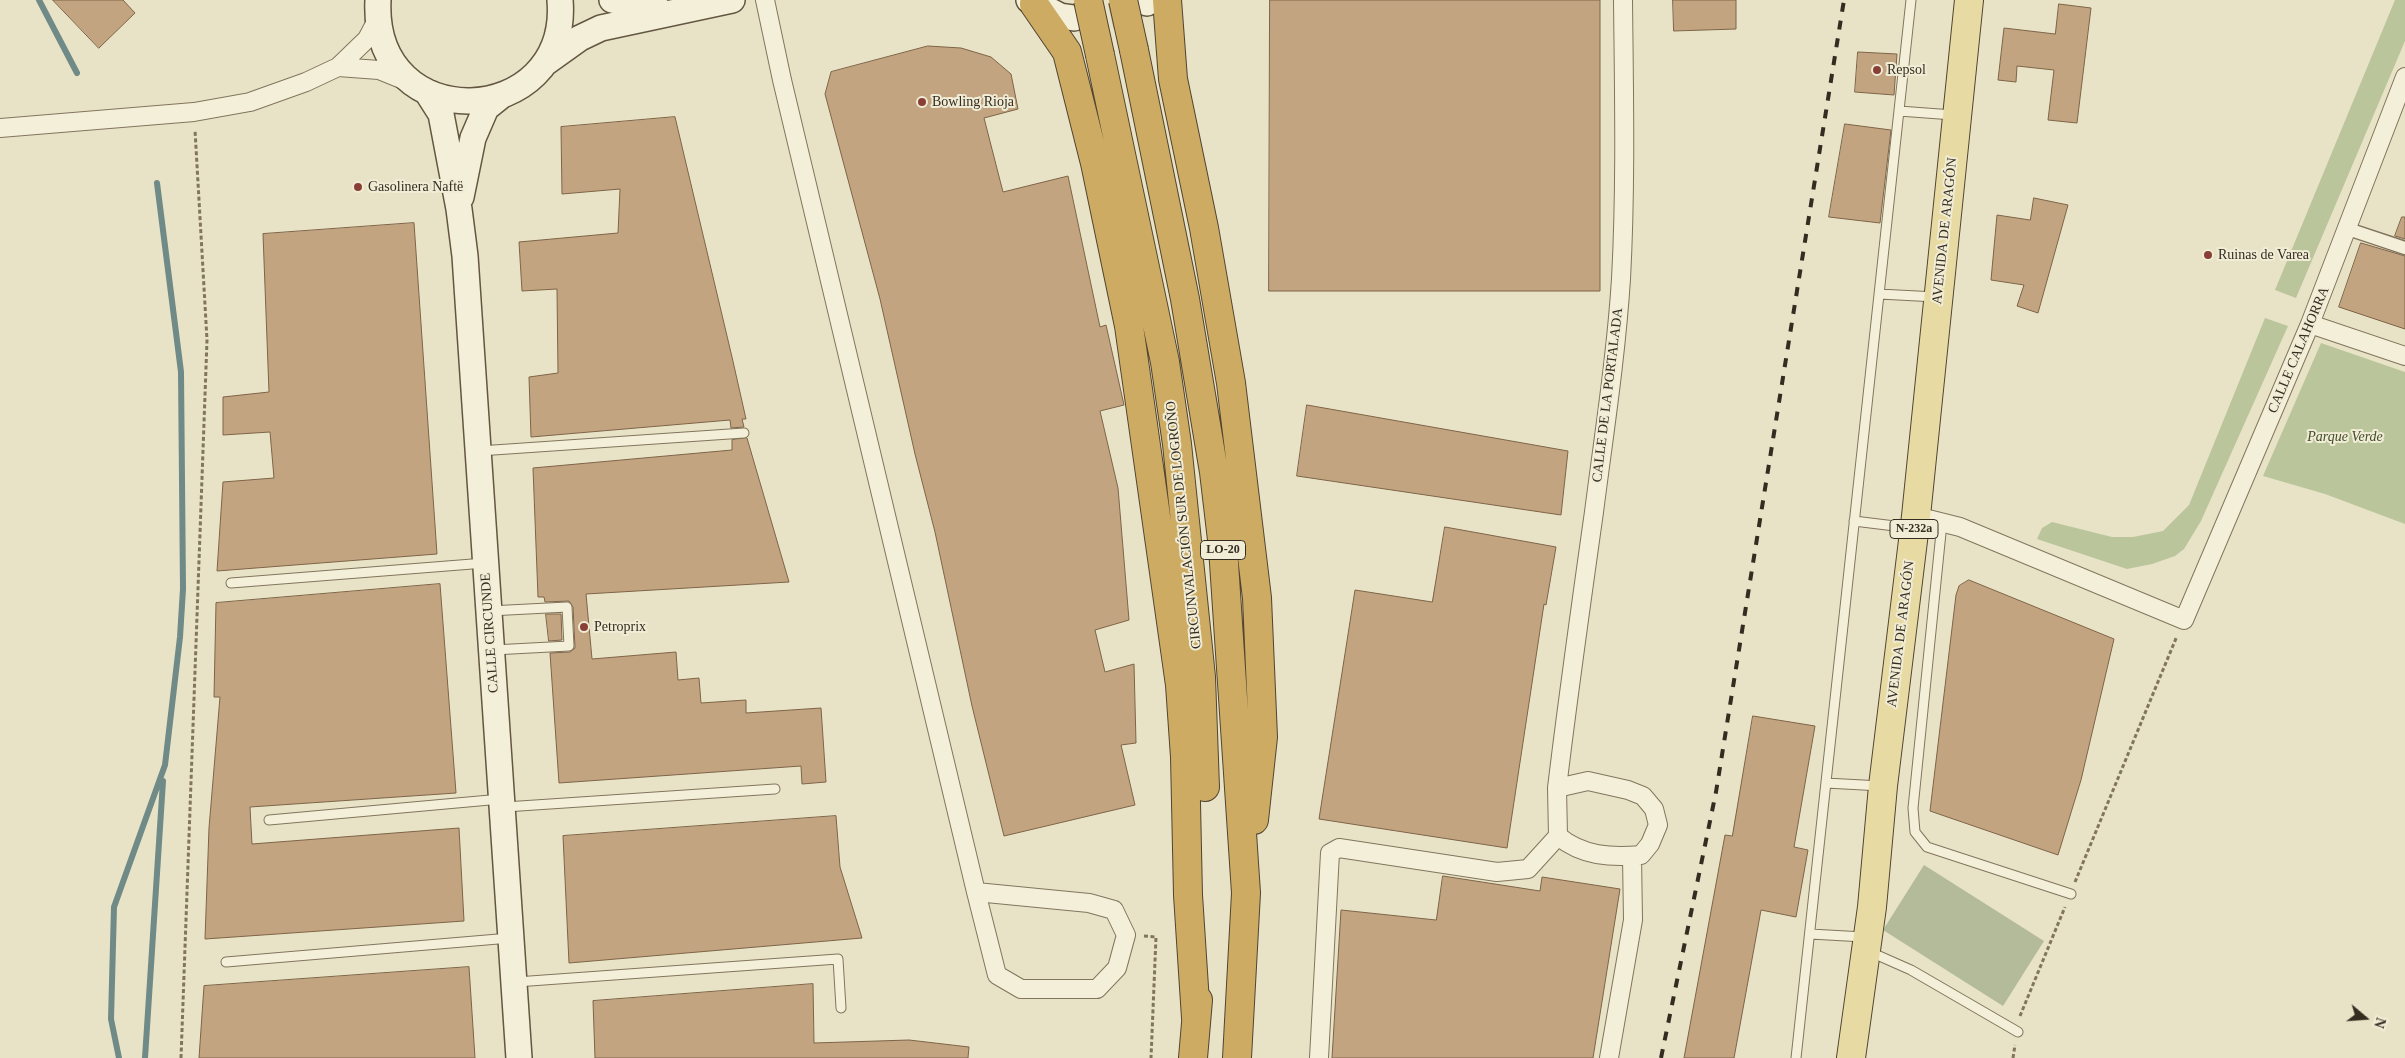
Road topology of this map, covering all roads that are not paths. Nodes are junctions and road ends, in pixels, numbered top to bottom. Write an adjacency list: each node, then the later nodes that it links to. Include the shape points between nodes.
1 (560, 0): 13 (main road, via 556,40)
2 (612, 0): 12 (main road)
3 (732, 0): 12 (main road)
4 (765, 0): 45 (street, via 786,100)
5 (1623, 0): 39 (street, CALLE DE LA PORTALADA, via 1624,170 1613,372)
6 (1969, 0): 19 (main road, AVENIDA DE ARAGÓN / N-232a)
7 (1147, 1): 46 (highway, LO-20, bridge, via 1134,50 1185,299 1214,472 1223,548); 46 (highway, via 1173,79 1204,228 1231,383 1257,598 1263,736)
8 (1031, 2): 10 (main road, via 1060,16); 54 (highway, via 1067,52 1095,163 1129,326 1180,685)
9 (1911, 2): 18 (lane)
10 (1081, 9): 54 (highway, CIRCUNVALACIÓN SUR DE LOGROÑO / LO-20, bridge, via 1100,55 1164,362 1177,444 1201,677 1205,765 1204,932)
11 (377, 10): 14 (street, via 367,39); 16 (main road, CALLE CIRCUNDE, via 383,44 391,59)
12 (669, 12): 13 (main road, via 601,28 580,38)
13 (544, 64): 17 (main road, via 525,83)
14 (338, 67): 16 (street, via 379,70); 20 (street, via 250,102 194,112)
15 (2404, 85): 22 (street, CALLE CALAHORRA)
16 (420, 88): 17 (main road, via 451,101 476,102); 21 (main road, CALLE CIRCUNDE, via 441,114)
17 (502, 96): 21 (main road, CALLE CIRCUNDE, via 486,108 472,138)
18 (1899, 111): 19 (lane); 24 (lane)
19 (1957, 115): 25 (main road, AVENIDA DE ARAGÓN / N-232a)
20 (0, 128)
21 (459, 209): 29 (main road, CALLE CIRCUNDE)
22 (2348, 229): 23 (street); 26 (street, CALLE CALAHORRA)
23 (2405, 248)
24 (1879, 294): 25 (lane); 30 (lane)
25 (1938, 297): 31 (main road, AVENIDA DE ARAGÓN / N-232a)
26 (2310, 324): 27 (street); 32 (street, CALLE CALAHORRA, via 2184,620 1960,527)
27 (2405, 356)
28 (744, 433): 29 (lane)
29 (478, 451): 33 (main road, CALLE CIRCUNDE)
30 (1854, 521): 31 (lane); 37 (lane)
31 (1915, 522): 32 (street); 38 (main road, AVENIDA DE ARAGÓN / N-232a)
32 (1942, 523): 47 (lane, via 1913,808 1915,832 1928,847)
33 (486, 563): 34 (lane); 35 (main road, CALLE CIRCUNDE)
34 (231, 583)
35 (489, 611): 36 (main road, CALLE CIRCUNDE); 36 (lane, via 567,607 569,646)
36 (491, 650): 41 (main road, CALLE CIRCUNDE)
37 (1826, 783): 38 (lane); 48 (lane)
38 (1883, 786): 50 (main road, AVENIDA DE ARAGÓN / N-232a)
39 (1557, 788): 43 (street, CALLE DE LA PORTALADA); 44 (street, via 1588,781 1643,796 1654,809 1658,825 1641,855)
40 (775, 790): 41 (lane)
41 (502, 804): 42 (lane); 49 (main road, CALLE CIRCUNDE)
42 (269, 820)
43 (1558, 836): 44 (street, via 1569,845 1591,854); 59 (street, via 1528,869 1497,872 1340,848 1330,852)
44 (1632, 856): 60 (street, via 1633,920)
45 (976, 892): 45 (street, via 997,975 1021,988 1097,988 1117,968 1126,935 1114,910 1089,903)
46 (1246, 893): 58 (highway, LO-20)
47 (2070, 894)
48 (1810, 934): 50 (lane); 61 (lane)
49 (511, 938): 51 (lane); 52 (main road, CALLE CIRCUNDE)
50 (1867, 943): 55 (lane); 62 (main road, AVENIDA DE ARAGÓN / N-232a)
51 (226, 962)
52 (514, 982): 53 (lane, via 838,959); 56 (main road, CALLE CIRCUNDE)
53 (841, 1008)
54 (1196, 1018): 57 (highway, CIRCUNVALACIÓN SUR DE LOGROÑO / LO-20)
55 (2018, 1032)
56 (519, 1058)
57 (1193, 1058)
58 (1238, 1058)
59 (1318, 1058)
60 (1609, 1058)
61 (1796, 1058)
62 (1851, 1058)

